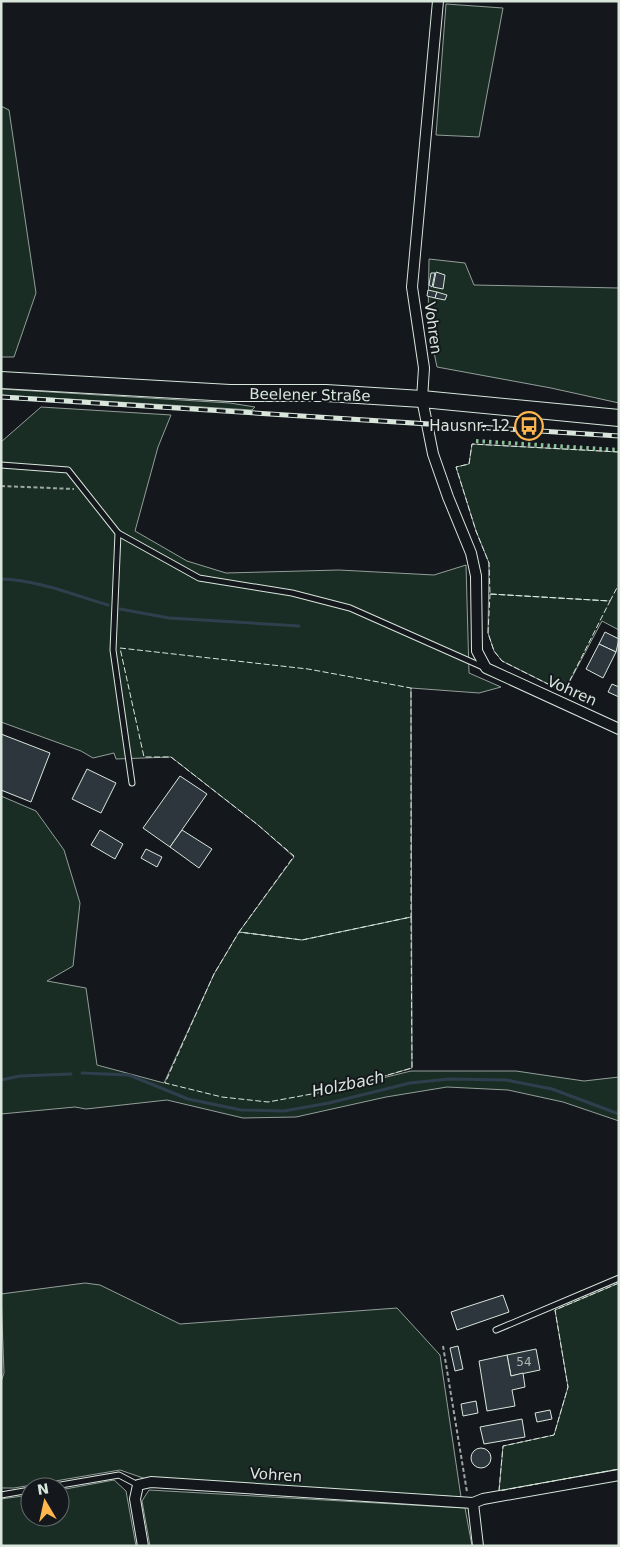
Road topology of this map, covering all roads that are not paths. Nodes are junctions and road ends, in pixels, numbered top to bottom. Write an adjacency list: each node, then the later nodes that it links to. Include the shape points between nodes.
1 (438, 1): 3 (street, Vohren, via 412,287 424,368)
2 (1, 380): 3 (main road, Beelener Straße, via 230,393 326,393)
3 (422, 399): 4 (main road, Beelener Straße); 7 (street, Vohren, via 433,454 476,576)
4 (619, 418)
5 (1, 465): 6 (lane, via 68,470)
6 (118, 533): 8 (lane, Vohren, via 199,578 323,599); 11 (lane, via 112,650)
7 (477, 651): 8 (lane); 9 (street, Vohren)
8 (462, 658): 9 (lane, Vohren)
9 (486, 668): 10 (street, Vohren)
10 (619, 729)
11 (132, 783)
12 (619, 1278): 13 (lane)
13 (496, 1330)
14 (619, 1475): 19 (street, Vohren)
15 (70, 1484): 16 (lane, via 119,1476)
16 (138, 1485): 19 (street, Vohren, via 151,1482); 20 (street, via 135,1499)
17 (20, 1492): 18 (lane)
18 (1, 1495)
19 (473, 1503): 21 (street)
20 (143, 1546)
21 (478, 1546)

